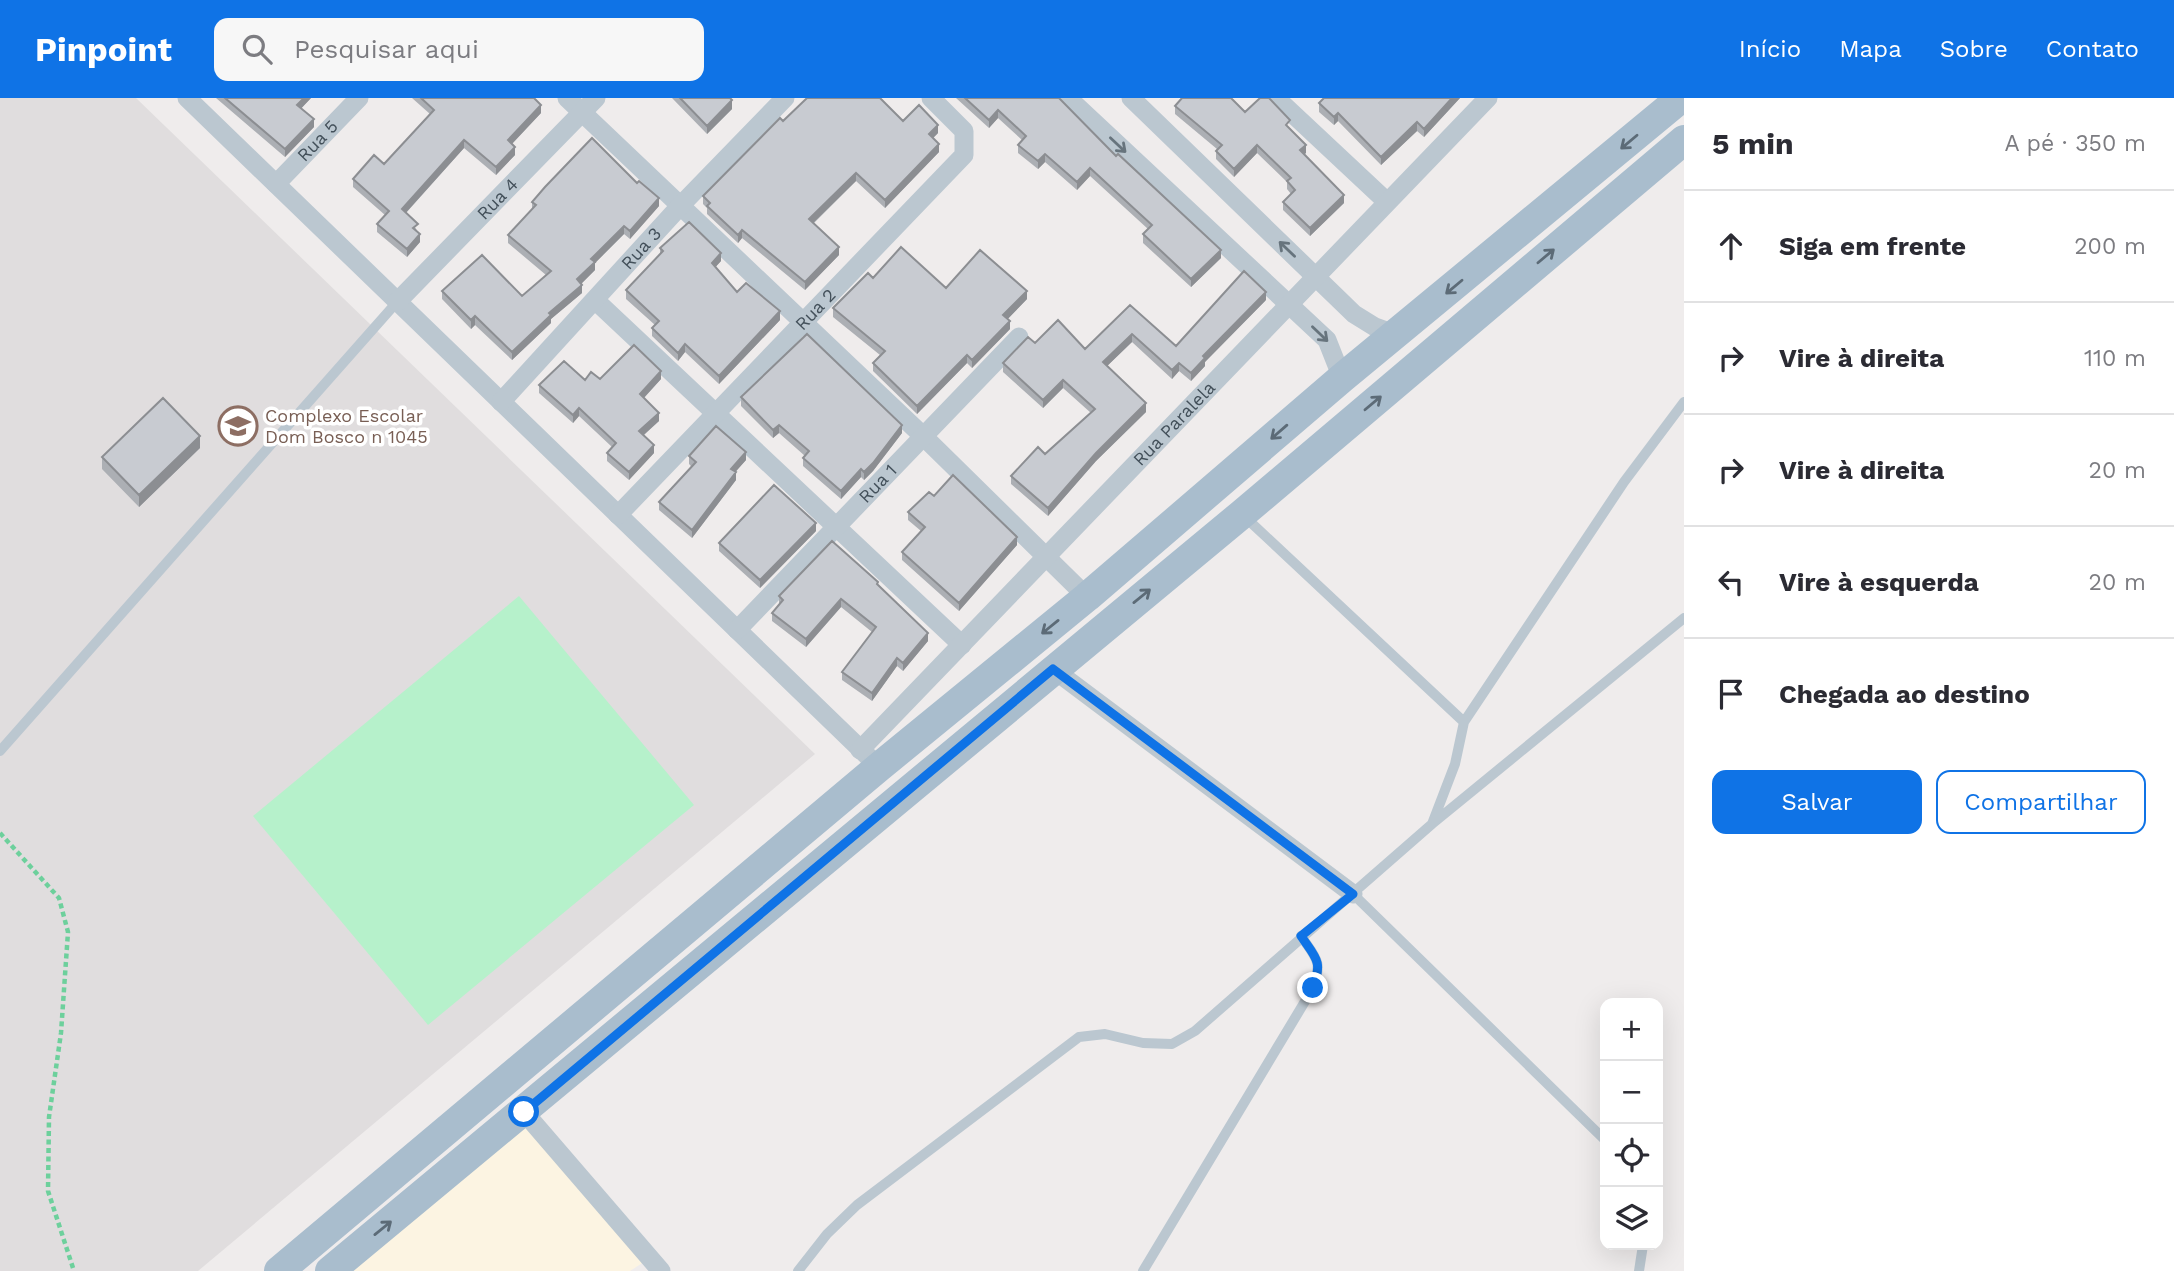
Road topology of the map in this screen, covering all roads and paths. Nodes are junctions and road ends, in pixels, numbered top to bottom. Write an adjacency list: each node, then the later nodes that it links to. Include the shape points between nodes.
1 (187, 98): 13 (street)
2 (359, 98): 13 (street, Rua 5)
3 (567, 98): 11 (street)
4 (785, 98): 15 (street, Rua 3)
5 (931, 98): 20 (street, Rua 2, via 964,131 964,155)
6 (1068, 98): 19 (street, one-way to 19)
7 (1131, 98): 16 (street, one-way to 7)
8 (1276, 98): 14 (street)
9 (1488, 98): 14 (street, Rua Paralela)
10 (1681, 98): 21 (main road, one-way to 21)
11 (589, 105): 15 (street); 18 (street, Rua 4)
12 (1684, 139): 28 (main road, one-way to 12)
13 (276, 184): 18 (street)
14 (1386, 201): 16 (street, Rua Paralela)
15 (681, 205): 17 (street, Rua 3); 20 (street)
16 (1316, 278): 19 (street, Rua Paralela); 21 (street, via 1353,314)
17 (595, 300): 24 (street, Rua 3); 26 (street)
18 (397, 302): 24 (street); 38 (lane)
19 (1289, 306): 23 (street, one-way to 23, via 1327,340); 31 (street, Rua Paralela)
20 (803, 321): 26 (street, Rua 2); 27 (street)
21 (1397, 335): 23 (main road)
22 (1019, 337): 27 (street, Rua 1)
23 (1342, 378): 32 (main road, one-way to 32)
24 (501, 402): 29 (street)
25 (1684, 402): 37 (lane, via 1624,482)
26 (717, 412): 29 (street, Rua 2); 30 (street)
27 (923, 436): 30 (street, Rua 1); 31 (street)
28 (1242, 514): 36 (main road, one-way to 28); 37 (lane)
29 (618, 515): 34 (street)
30 (838, 526): 34 (street, Rua 1); 35 (street)
31 (1047, 556): 32 (street); 35 (street, Rua Paralela)
32 (1087, 597): 39 (main road, one-way to 39)
33 (1684, 618): 40 (lane)
34 (737, 630): 39 (street)
35 (961, 645): 39 (street, Rua Paralela)
36 (1053, 669): 42 (street); 44 (main road)
37 (1464, 722): 40 (lane, via 1455,764)
38 (0, 751)
39 (870, 758): 48 (main road)
40 (1432, 824): 42 (lane)
41 (0, 833): 47 (path, via 59,898 68,932 49,1117 48,1191)
42 (1353, 894): 43 (lane); 45 (lane)
43 (1301, 936): 51 (lane, via 1195,1031 1172,1044 1105,1034 1079,1037 857,1205); 52 (lane, via 1320,970 1313,988)
44 (524, 1112): 49 (main road, one-way to 44); 50 (street)
45 (1600, 1135)
46 (1642, 1250): 53 (lane)
47 (74, 1271)
48 (279, 1271)
49 (330, 1271)
50 (661, 1271)
51 (797, 1271)
52 (1143, 1271)
53 (1639, 1271)

